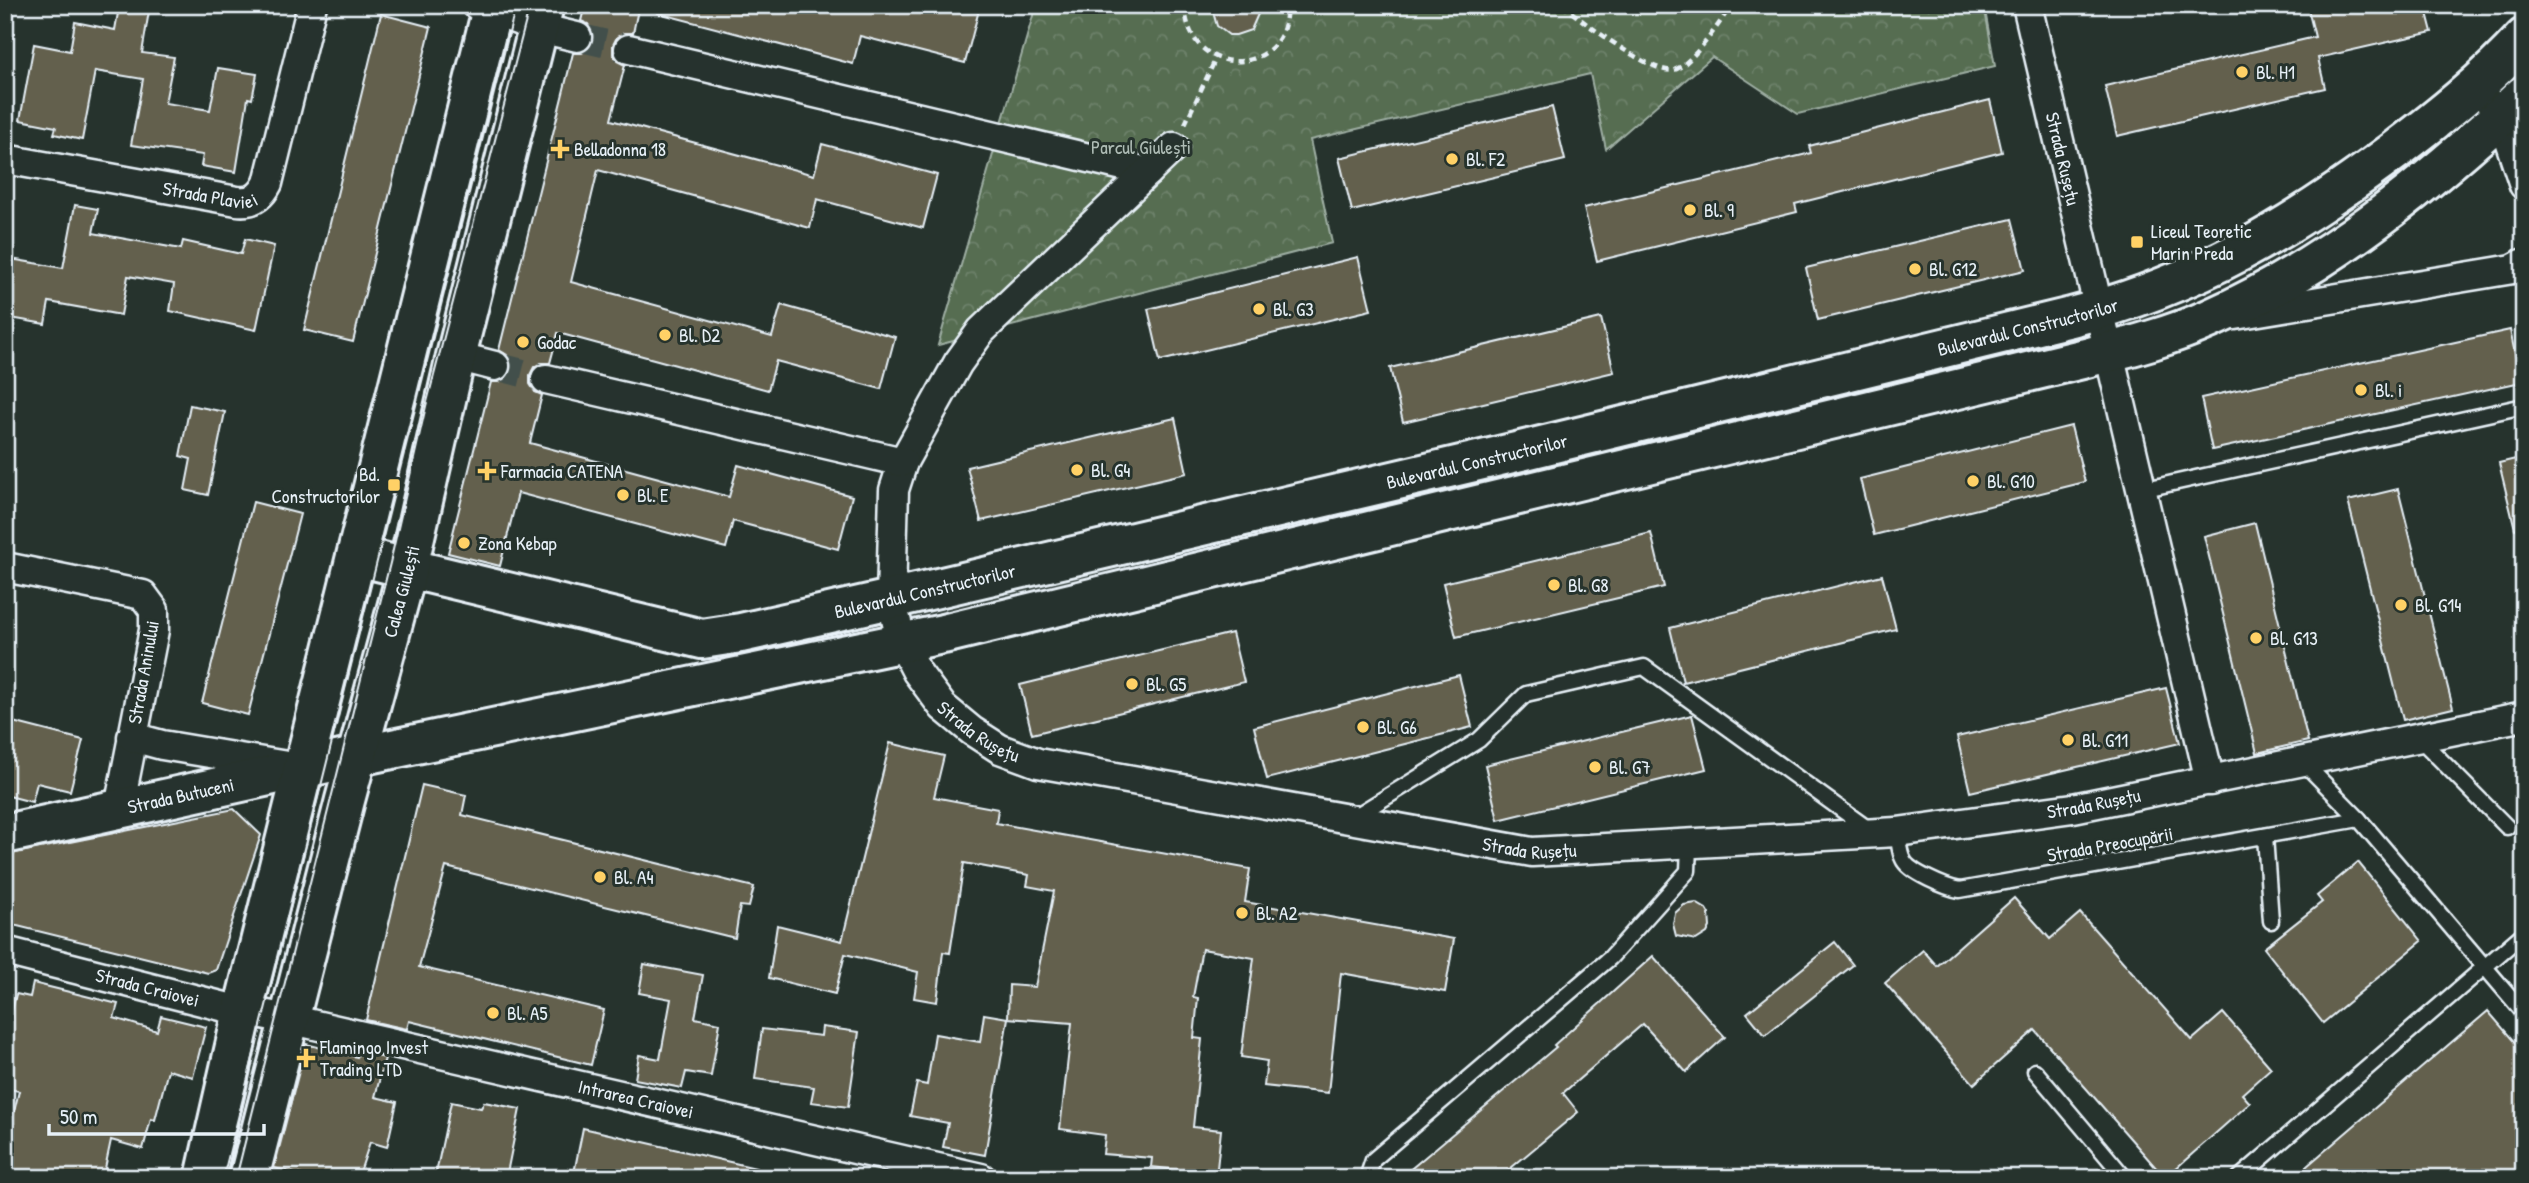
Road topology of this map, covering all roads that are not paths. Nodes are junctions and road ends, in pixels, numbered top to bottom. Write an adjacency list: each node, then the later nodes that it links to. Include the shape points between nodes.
1 (312, 5): 11 (street, Strada Plaviei, via 268,183 255,199 237,201)
2 (2027, 5): 15 (street, Strada Rușețu)
3 (487, 7): 4 (street); 26 (street)
4 (542, 17): 5 (street); 18 (street, Calea Giulești)
5 (577, 37)
6 (2524, 38): 8 (street, Bulevardul Constructorilor)
7 (629, 49): 12 (street)
8 (2476, 84): 9 (street); 15 (street, Bulevardul Constructorilor, via 2353,182 2268,238 2190,277)
9 (2512, 105): 13 (street); 16 (street, via 2445,167 2378,218 2287,278)
10 (1174, 147): 12 (street, Strada Rușețu)
11 (5, 159)
12 (1149, 172): 23 (street, Strada Rușețu, via 981,331)
13 (2524, 185)
14 (2524, 263): 16 (street, via 2513,269)
15 (2098, 310): 17 (street, Strada Rușețu); 22 (street, Bulevardul Constructorilor)
16 (2208, 320): 17 (street)
17 (2108, 352): 24 (street); 25 (street)
18 (456, 356): 19 (street); 28 (street, Calea Giulești)
19 (495, 366)
20 (546, 379): 23 (street)
21 (2524, 406): 24 (lane)
22 (1525, 450): 25 (street); 29 (street, Bulevardul Constructorilor)
23 (903, 462): 29 (street, Strada Rușețu, via 894,490)
24 (2141, 490): 39 (street)
25 (1535, 491): 31 (street)
26 (357, 556): 28 (street, Bulevardul Constructorilor); 38 (street)
27 (5, 567): 34 (street, Strada Aninului, via 143,595 154,610 154,630)
28 (408, 567): 30 (street, Bulevardul Constructorilor); 36 (street, Calea Giulești)
29 (891, 598): 30 (street, Bulevardul Constructorilor); 31 (street, Strada Rușețu)
30 (702, 639): 32 (street)
31 (902, 643): 32 (street); 42 (street, Strada Rușețu, via 943,707 1000,749 1038,763)
32 (712, 682): 36 (street)
33 (2524, 716): 35 (street, Strada Rușețu)
34 (132, 737): 38 (street); 40 (street, Strada Aninului)
35 (2419, 738): 37 (street, Strada Rușețu); 43 (lane)
36 (358, 757): 38 (street, Strada Butuceni); 54 (street, Calea Giulești)
37 (2303, 762): 39 (street, Strada Rușețu); 41 (lane)
38 (303, 769): 40 (street, Strada Butuceni); 52 (street)
39 (2210, 781): 44 (street, Strada Rușețu, via 2073,808)
40 (119, 808): 45 (street, Strada Butuceni)
41 (2359, 819): 46 (lane, Strada Preocupării); 51 (lane)
42 (1350, 820): 44 (lane, via 1479,740 1526,694 1644,667); 47 (street, Strada Rușețu, via 1532,852)
43 (2508, 827)
44 (1884, 832): 46 (lane, Strada Preocupării, via 1907,866 1960,890); 47 (street, Strada Rușețu)
45 (5, 834)
46 (2264, 836): 48 (lane)
47 (1689, 844): 59 (lane, via 1688,872 1610,958 1373,1160)
48 (2271, 921)
49 (2524, 933): 51 (lane)
50 (5, 951): 52 (street, Strada Craiovei)
51 (2484, 966): 53 (lane); 61 (lane)
52 (243, 1011): 54 (street, Strada Craiovei); 56 (street)
53 (2524, 1013)
54 (289, 1019): 57 (street, Calea Giulești); 58 (street, Intrarea Craiovei)
55 (2035, 1071): 60 (lane)
56 (205, 1178)
57 (250, 1178)
58 (981, 1178)
59 (1367, 1178)
60 (2125, 1178)
61 (2239, 1178)

